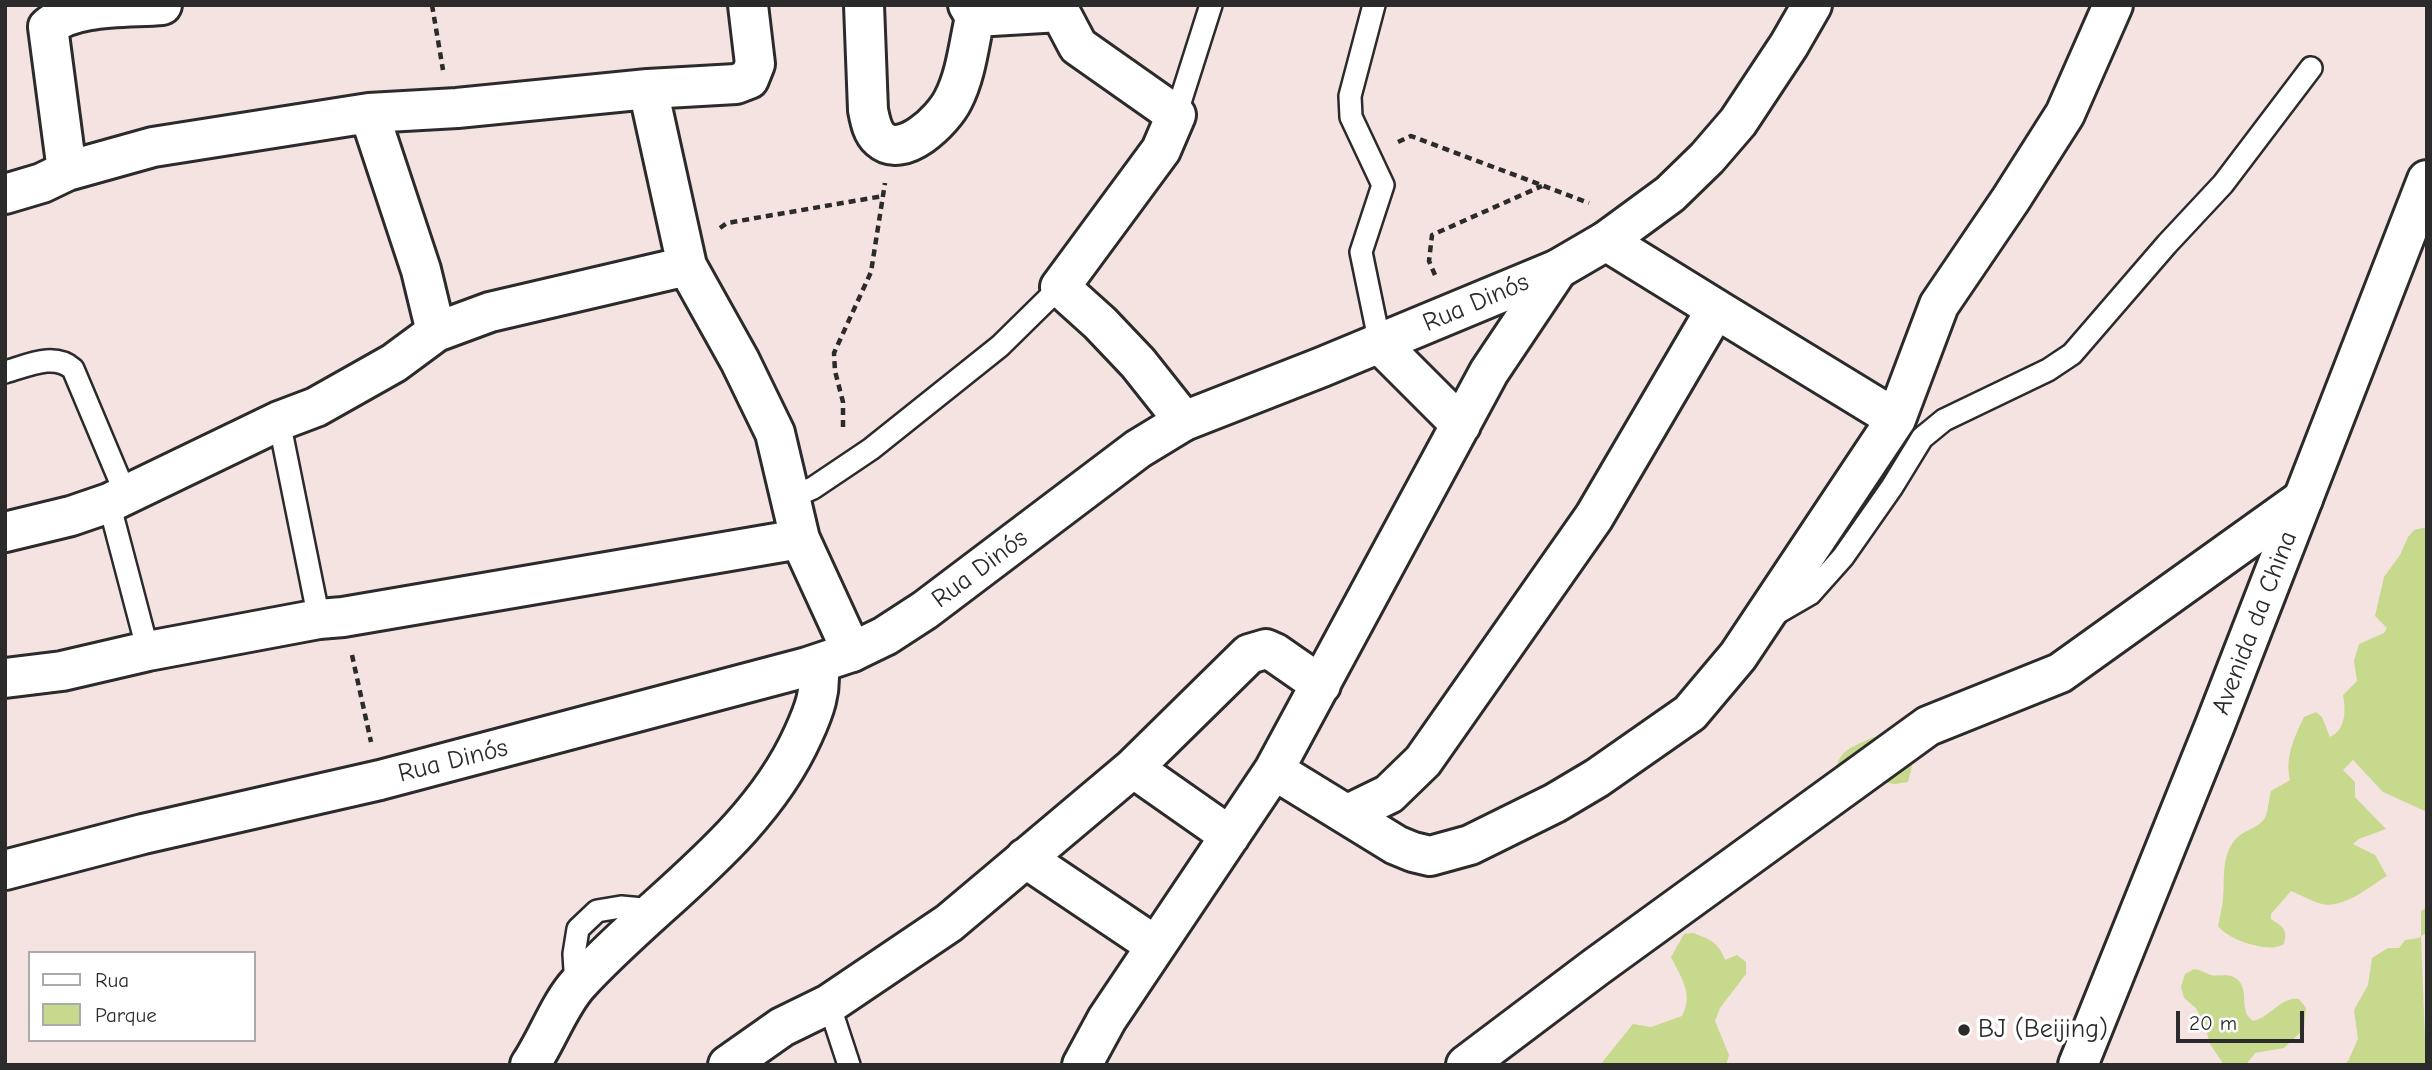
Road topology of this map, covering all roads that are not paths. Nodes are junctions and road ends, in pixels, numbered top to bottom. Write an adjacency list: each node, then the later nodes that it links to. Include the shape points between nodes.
1 (162, 5): 14 (street, via 77,12 48,27)
2 (748, 5): 11 (street, via 755,64 749,79 736,84)
3 (864, 5): 9 (street, via 868,110 872,127 891,145 918,138 953,101)
4 (1212, 5): 13 (lane)
5 (1374, 5): 23 (lane, via 1349,109 1382,185 1361,252)
6 (1812, 5): 17 (street, Rua Dinós, via 1738,122 1670,194)
7 (2113, 5): 25 (street, via 2065,114 1939,305)
8 (1062, 9): 9 (street); 13 (street, via 1078,46)
9 (972, 11)
10 (2311, 68): 35 (lane, via 2223,184 2072,354 1944,420 1922,438 1835,566 1810,594)
11 (649, 89): 12 (street); 18 (street)
12 (369, 113): 14 (street, via 153,147); 22 (street, via 421,270)
13 (1176, 115): 20 (street, via 1161,150)
14 (67, 171): 16 (street)
15 (2427, 180): 31 (street, Avenida da China)
16 (5, 194)
17 (1621, 230): 19 (street, Rua Dinós); 21 (street)
18 (687, 266): 22 (street, via 490,312); 29 (street, via 775,433)
19 (1558, 269): 23 (street, Rua Dinós); 28 (street, via 1489,372)
20 (1060, 287): 27 (street, via 1138,363); 29 (lane, via 1000,346 872,449)
21 (1716, 309): 25 (street); 42 (street, via 1594,517 1423,761 1389,794)
22 (436, 332): 26 (street, via 357,385)
23 (1380, 344): 27 (street, Rua Dinós); 28 (street)
24 (5, 372): 30 (lane, via 54,359 73,369)
25 (1896, 419): 35 (street)
26 (279, 421): 30 (street); 34 (lane)
27 (1184, 421): 37 (street, Rua Dinós, via 1138,449 925,610 885,636)
28 (1461, 425): 39 (street)
29 (790, 498): 33 (street)
30 (117, 499): 32 (street); 36 (lane)
31 (2303, 499): 52 (street, via 2060,673 1928,726); 53 (street, Avenida da China)
32 (5, 532)
33 (800, 539): 34 (street); 37 (street)
34 (331, 618): 36 (street)
35 (1760, 622): 42 (street, via 1690,713 1597,778 1470,845 1430,856 1413,852)
36 (148, 651): 38 (street, via 62,671)
37 (835, 658): 45 (street, Rua Dinós, via 380,780); 48 (street, via 821,682 795,754 750,818 576,986)
38 (5, 678)
39 (1321, 685): 40 (street, via 1275,653 1256,650); 41 (street)
40 (1133, 768): 43 (street); 44 (street)
41 (1274, 770): 42 (street); 43 (street)
42 (1348, 814)
43 (1230, 836): 46 (street)
44 (1025, 858): 46 (street); 47 (street, via 949,923)
45 (5, 870)
46 (1156, 946): 51 (street)
47 (829, 1004): 49 (street, via 782,1027); 50 (lane)
48 (530, 1065)
49 (728, 1065)
50 (849, 1065)
51 (1082, 1065)
52 (1466, 1065)
53 (2078, 1065)

